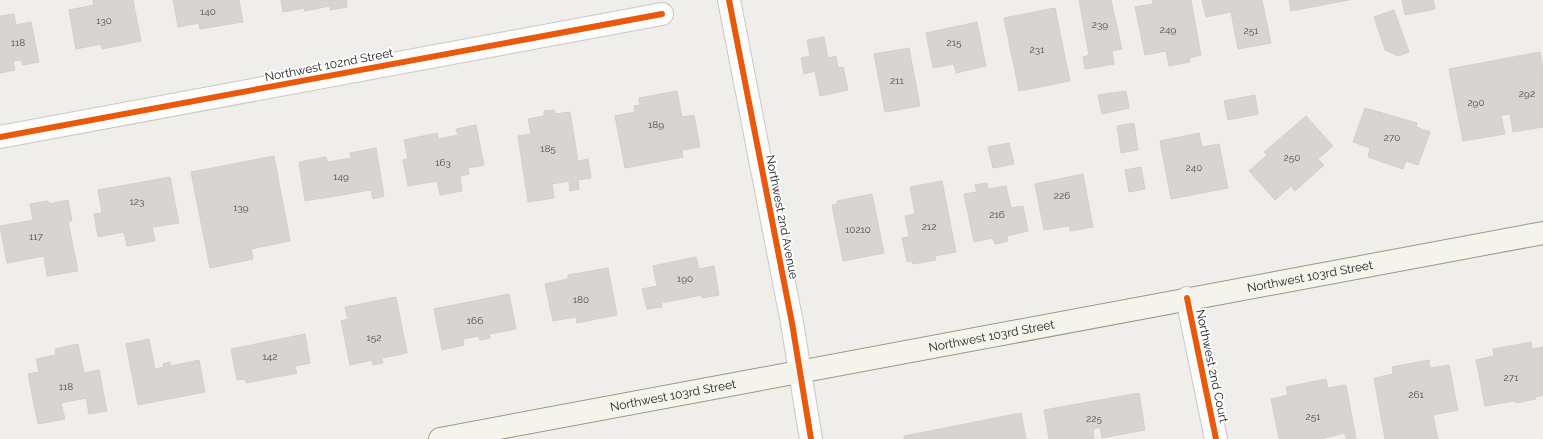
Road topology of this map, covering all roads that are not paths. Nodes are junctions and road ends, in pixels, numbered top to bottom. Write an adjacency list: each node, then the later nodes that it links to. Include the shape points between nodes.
1 (733, 1): 6 (street, Northwest 2nd Avenue)
2 (662, 14): 3 (street, Northwest 102nd Street)
3 (0, 137)
4 (1543, 233): 5 (main road, Northwest 103rd Street)
5 (1187, 298): 6 (main road, Northwest 103rd Street); 9 (street, Northwest 2nd Court)
6 (799, 372): 7 (main road, Northwest 103rd Street); 8 (street, Northwest 2nd Avenue)
7 (440, 439)
8 (811, 439)
9 (1216, 439)

